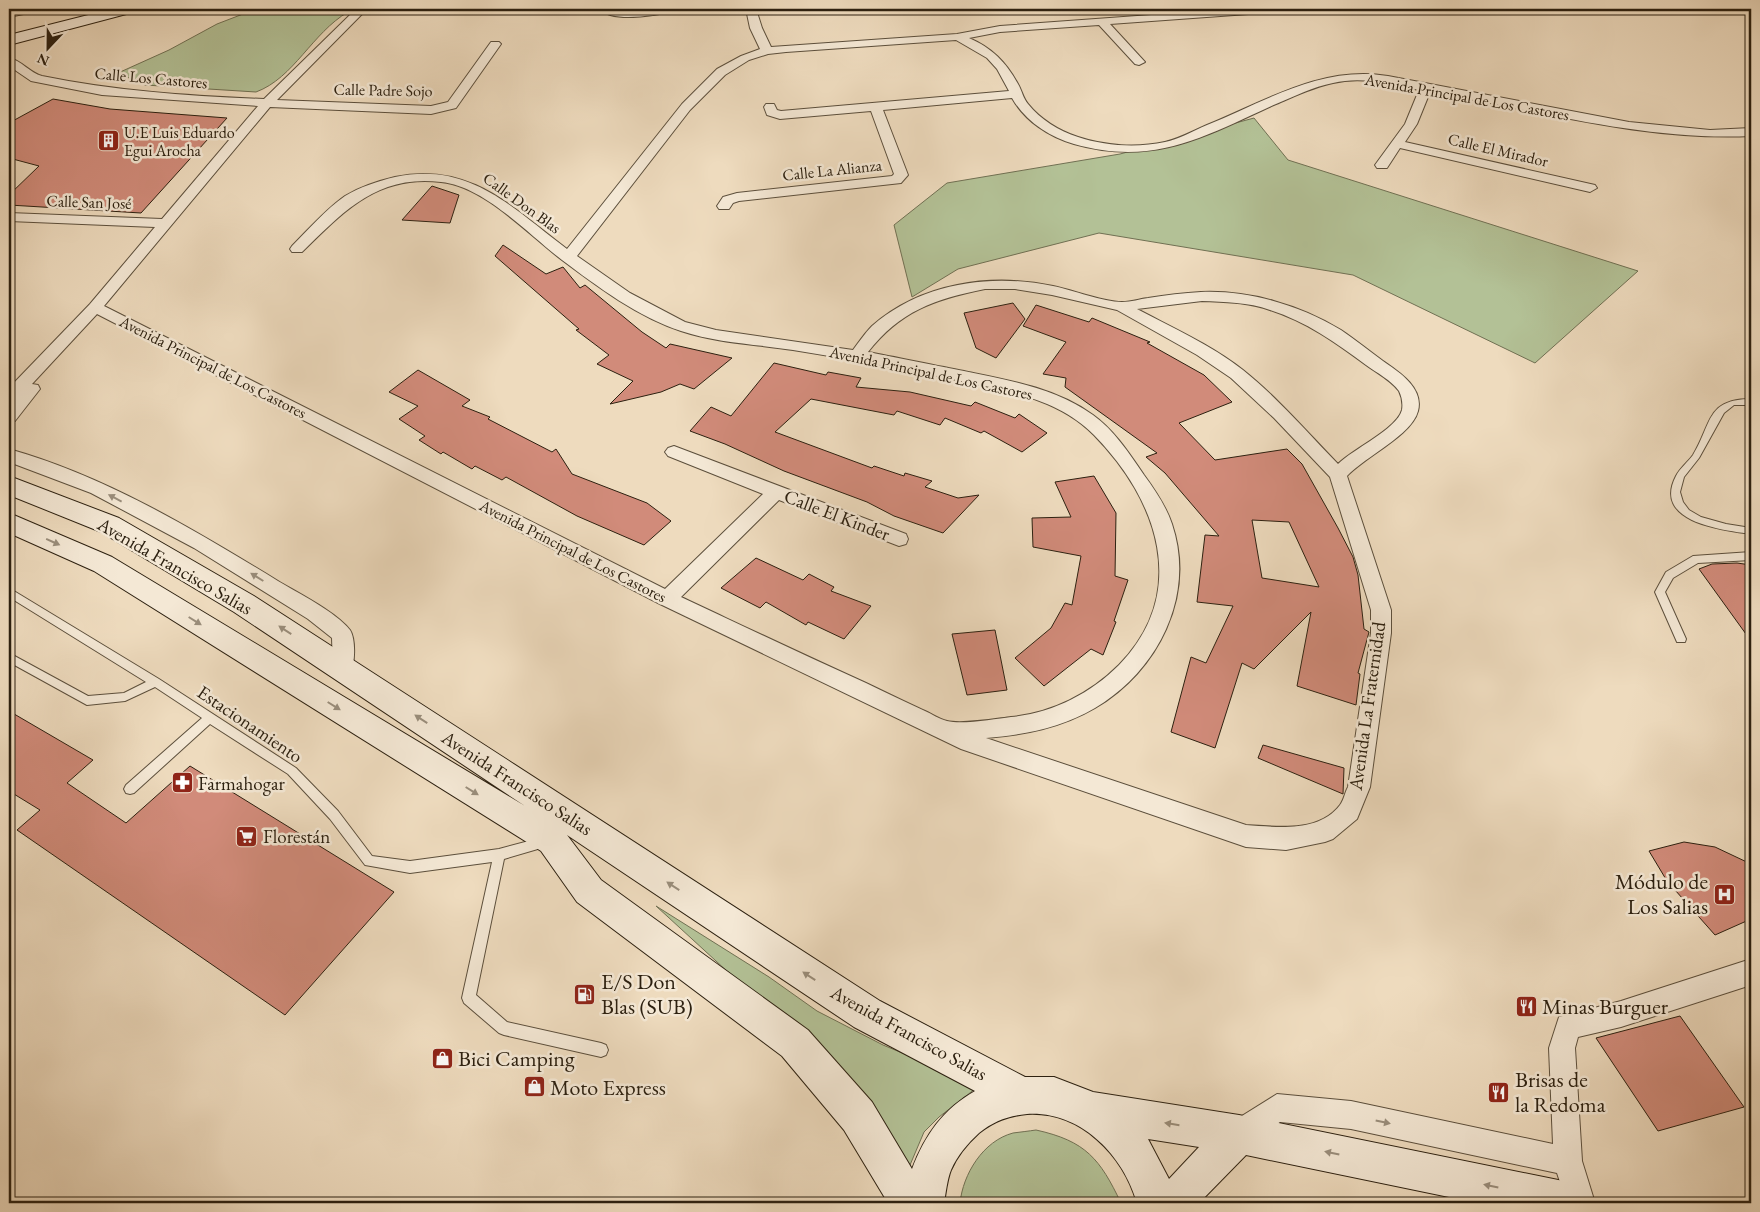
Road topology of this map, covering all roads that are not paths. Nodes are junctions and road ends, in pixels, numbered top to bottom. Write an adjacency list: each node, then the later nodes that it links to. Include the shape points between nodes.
1 (34, 9): 8 (street)
2 (129, 9): 11 (street)
3 (362, 9): 18 (street)
4 (672, 9): 6 (street, via 643,13)
5 (751, 9): 13 (street)
6 (612, 10)
7 (1262, 10): 9 (street)
8 (9, 14)
9 (1102, 22): 10 (street, via 1000,29); 15 (street)
10 (958, 38): 13 (street, Avenida Principal de Los Castores); 17 (street, Avenida Principal de Los Castores, via 980,46 995,58)
11 (9, 40)
12 (495, 44): 18 (street, Calle Padre Sojo, via 452,105 431,110)
13 (767, 51): 29 (street, Avenida Principal de Los Castores, via 745,58 720,72 686,107)
14 (9, 61): 18 (street, Calle Los Castores, via 35,78 102,91)
15 (1139, 62)
16 (1426, 88): 17 (street, Avenida Principal de Los Castores, via 1377,78 1331,80 1169,145 1143,149 1106,148 1072,139 1039,123); 21 (street, Avenida Principal de Los Castores, via 1628,126 1687,132); 22 (street)
17 (1017, 94): 19 (street)
18 (267, 103): 27 (street)
19 (875, 106): 20 (street, via 780,115 771,112); 25 (street, Calle La Alianza, via 901,175 896,180 737,197 728,200)
20 (770, 107)
21 (1751, 132)
22 (1399, 144): 23 (street); 24 (street, Calle El Mirador)
23 (1382, 166)
24 (1590, 188)
25 (724, 206)
26 (9, 217): 27 (street, Calle San José)
27 (168, 223): 30 (street)
28 (297, 249): 29 (street, Calle Don Blas, via 349,200 385,184 427,177 465,184 512,214)
29 (568, 258): 32 (street, Avenida Principal de Los Castores, via 646,309 680,326)
30 (95, 307): 33 (street); 35 (street, via 85,330 71,348); 46 (street, Avenida Principal de Los Castores)
31 (1122, 307): 32 (street, Avenida La Fraternidad, via 1052,290 1015,284 985,284 946,292 897,314 876,331); 38 (street, Avenida La Fraternidad, via 1204,351 1237,374); 38 (street, via 1177,297 1212,296 1269,304 1329,330 1402,383 1410,396 1410,409 1404,422 1354,458)
32 (858, 354): 52 (street, Avenida Principal de Los Castores, via 993,382 1077,412 1103,433 1152,499 1168,539 1168,592 1159,625 1141,656 1122,678 1095,698 1028,724)
33 (9, 398)
34 (1751, 402): 42 (lane, via 1731,403 1720,412 1698,455 1680,478 1676,495 1681,508 1695,519)
35 (9, 417)
36 (674, 452): 40 (street, Calle El Kinder)
37 (9, 455): 49 (street, one-way to 37, via 342,635 315,613 202,543 97,488)
38 (1338, 475): 52 (street, Avenida La Fraternidad, via 1381,610 1381,633 1359,787 1349,812 1325,831 1286,839 1246,836)
39 (9, 485): 49 (street, Avenida Francisco Salias, one-way to 39, via 244,604 110,525)
40 (776, 492): 43 (street, Calle El Kinder); 46 (street, Calle El Kinder)
41 (9, 522): 54 (street, Avenida Francisco Salias, one-way to 54, via 104,564)
42 (1751, 531)
43 (899, 539)
44 (1751, 556): 47 (lane, via 1696,559 1669,575 1660,592)
45 (9, 592): 50 (lane, Estacionamiento)
46 (667, 599): 52 (street, Avenida Principal de Los Castores)
47 (1681, 639)
48 (9, 657): 50 (lane, via 87,701 125,697)
49 (343, 668): 58 (street, Avenida Francisco Salias, one-way to 49, via 867,1014)
50 (155, 682): 51 (lane, Estacionamiento)
51 (210, 717): 53 (lane); 55 (lane, Estacionamiento, via 292,771 369,860 410,867)
52 (947, 732)
53 (130, 789)
54 (552, 840): 55 (lane, Estacionamiento); 62 (street, Avenida Francisco Salias, via 588,891 795,1043 858,1116)
55 (499, 854): 57 (lane, via 469,998 504,1028)
56 (1751, 972): 61 (street, via 1621,1014 1568,1026 1562,1048)
57 (601, 1050)
58 (1018, 1094): 59 (street, via 1056,1096); 63 (street, via 987,1103 960,1123 938,1150)
59 (1092, 1111): 60 (street, one-way to 59); 64 (street, via 1128,1142 1153,1186)
60 (1239, 1134): 61 (street, one-way to 61, via 1277,1108 1351,1115); 65 (street, via 1185,1189); 66 (street, one-way to 60)
61 (1568, 1161): 67 (street)
62 (910, 1203)
63 (924, 1203)
64 (1157, 1203)
65 (1178, 1203)
66 (1573, 1203)
67 (1581, 1203)

